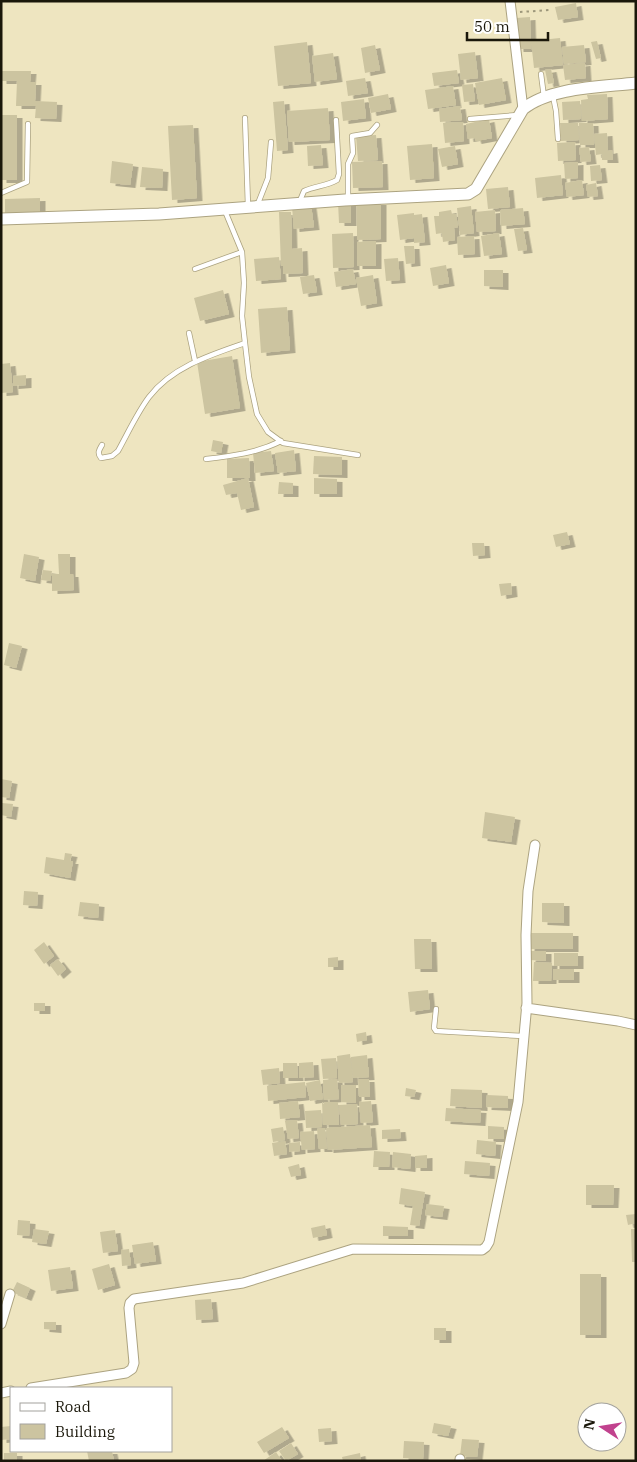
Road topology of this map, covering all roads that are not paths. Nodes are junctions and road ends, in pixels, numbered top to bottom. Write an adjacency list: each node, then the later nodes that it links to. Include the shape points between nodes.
1 (510, 1): 5 (street)
2 (541, 74): 4 (lane)
3 (636, 83): 4 (street)
4 (548, 95): 5 (street, via 533,101); 11 (lane, via 556,111)
5 (522, 112): 7 (lane); 14 (street, via 476,189 468,194)
6 (244, 118): 16 (lane)
7 (470, 119)
8 (336, 120): 15 (lane, via 337,180 304,191)
9 (28, 124): 13 (lane, via 27,182)
10 (376, 125): 14 (lane, via 370,134 352,136 354,153 348,164)
11 (558, 139)
12 (271, 142): 16 (lane, via 268,178)
13 (1, 193)
14 (348, 200): 15 (street)
15 (299, 204): 16 (street)
16 (252, 207): 17 (street)
17 (224, 209): 18 (street); 19 (lane)
18 (1, 218)
19 (242, 252): 20 (lane); 22 (lane)
20 (195, 269)
21 (189, 333): 23 (lane)
22 (245, 343): 23 (lane); 24 (lane, via 257,414 268,432)
23 (195, 361): 25 (lane, via 149,397 118,451 101,458 98,450)
24 (281, 441): 26 (lane); 27 (lane, via 244,454)
25 (102, 445)
26 (358, 455)
27 (206, 459)
28 (535, 845): 29 (street, via 528,891)
29 (526, 1008): 31 (street); 32 (street)
30 (436, 1009): 32 (lane, via 436,1031)
31 (636, 1026)
32 (523, 1036): 35 (street, via 518,1102 489,1242 482,1250 353,1249 243,1283 134,1299 128,1308 132,1369 126,1373)
33 (10, 1294): 34 (street)
34 (1, 1324)
35 (37, 1387)

